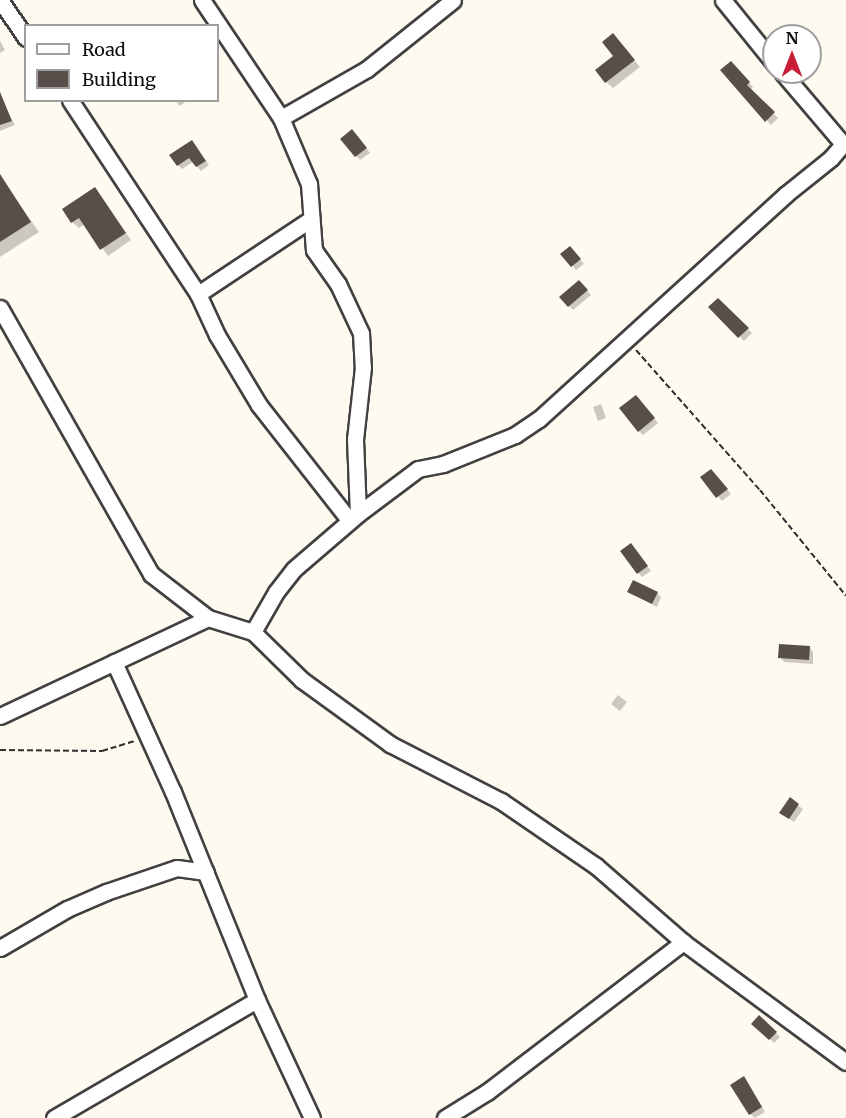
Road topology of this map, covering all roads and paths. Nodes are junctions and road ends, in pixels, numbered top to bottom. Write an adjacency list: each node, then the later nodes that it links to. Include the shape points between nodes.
1 (0, 0): 7 (street)
2 (202, 0): 5 (street)
3 (453, 0): 11 (street, via 367,69)
4 (723, 0): 8 (street)
5 (218, 24)
6 (219, 25): 11 (street)
7 (24, 35)
8 (762, 48)
9 (792, 84): 15 (street, via 843,144)
10 (71, 102): 13 (street)
11 (281, 118): 12 (street, via 309,184)
12 (311, 219): 13 (street); 16 (street, via 314,250 338,284 362,342)
13 (198, 294): 16 (street, via 217,335 259,405)
14 (0, 308): 18 (street, via 151,574)
15 (626, 339): 16 (street, via 515,435 418,470); 17 (path)
16 (354, 518): 19 (street, via 294,570)
17 (846, 596)
18 (208, 618): 19 (street); 20 (street)
19 (253, 632): 25 (street, via 302,680 390,744 501,801 596,866)
20 (114, 662): 21 (street); 22 (street)
21 (0, 716)
22 (145, 737): 23 (path, via 102,751); 24 (street)
23 (0, 750)
24 (206, 872): 26 (street, via 177,868 106,892 66,909); 27 (street)
25 (683, 942): 28 (street); 31 (street, via 487,1092)
26 (0, 948)
27 (257, 1000): 29 (street); 30 (street)
28 (846, 1062)
29 (54, 1118)
30 (311, 1118)
31 (445, 1118)

